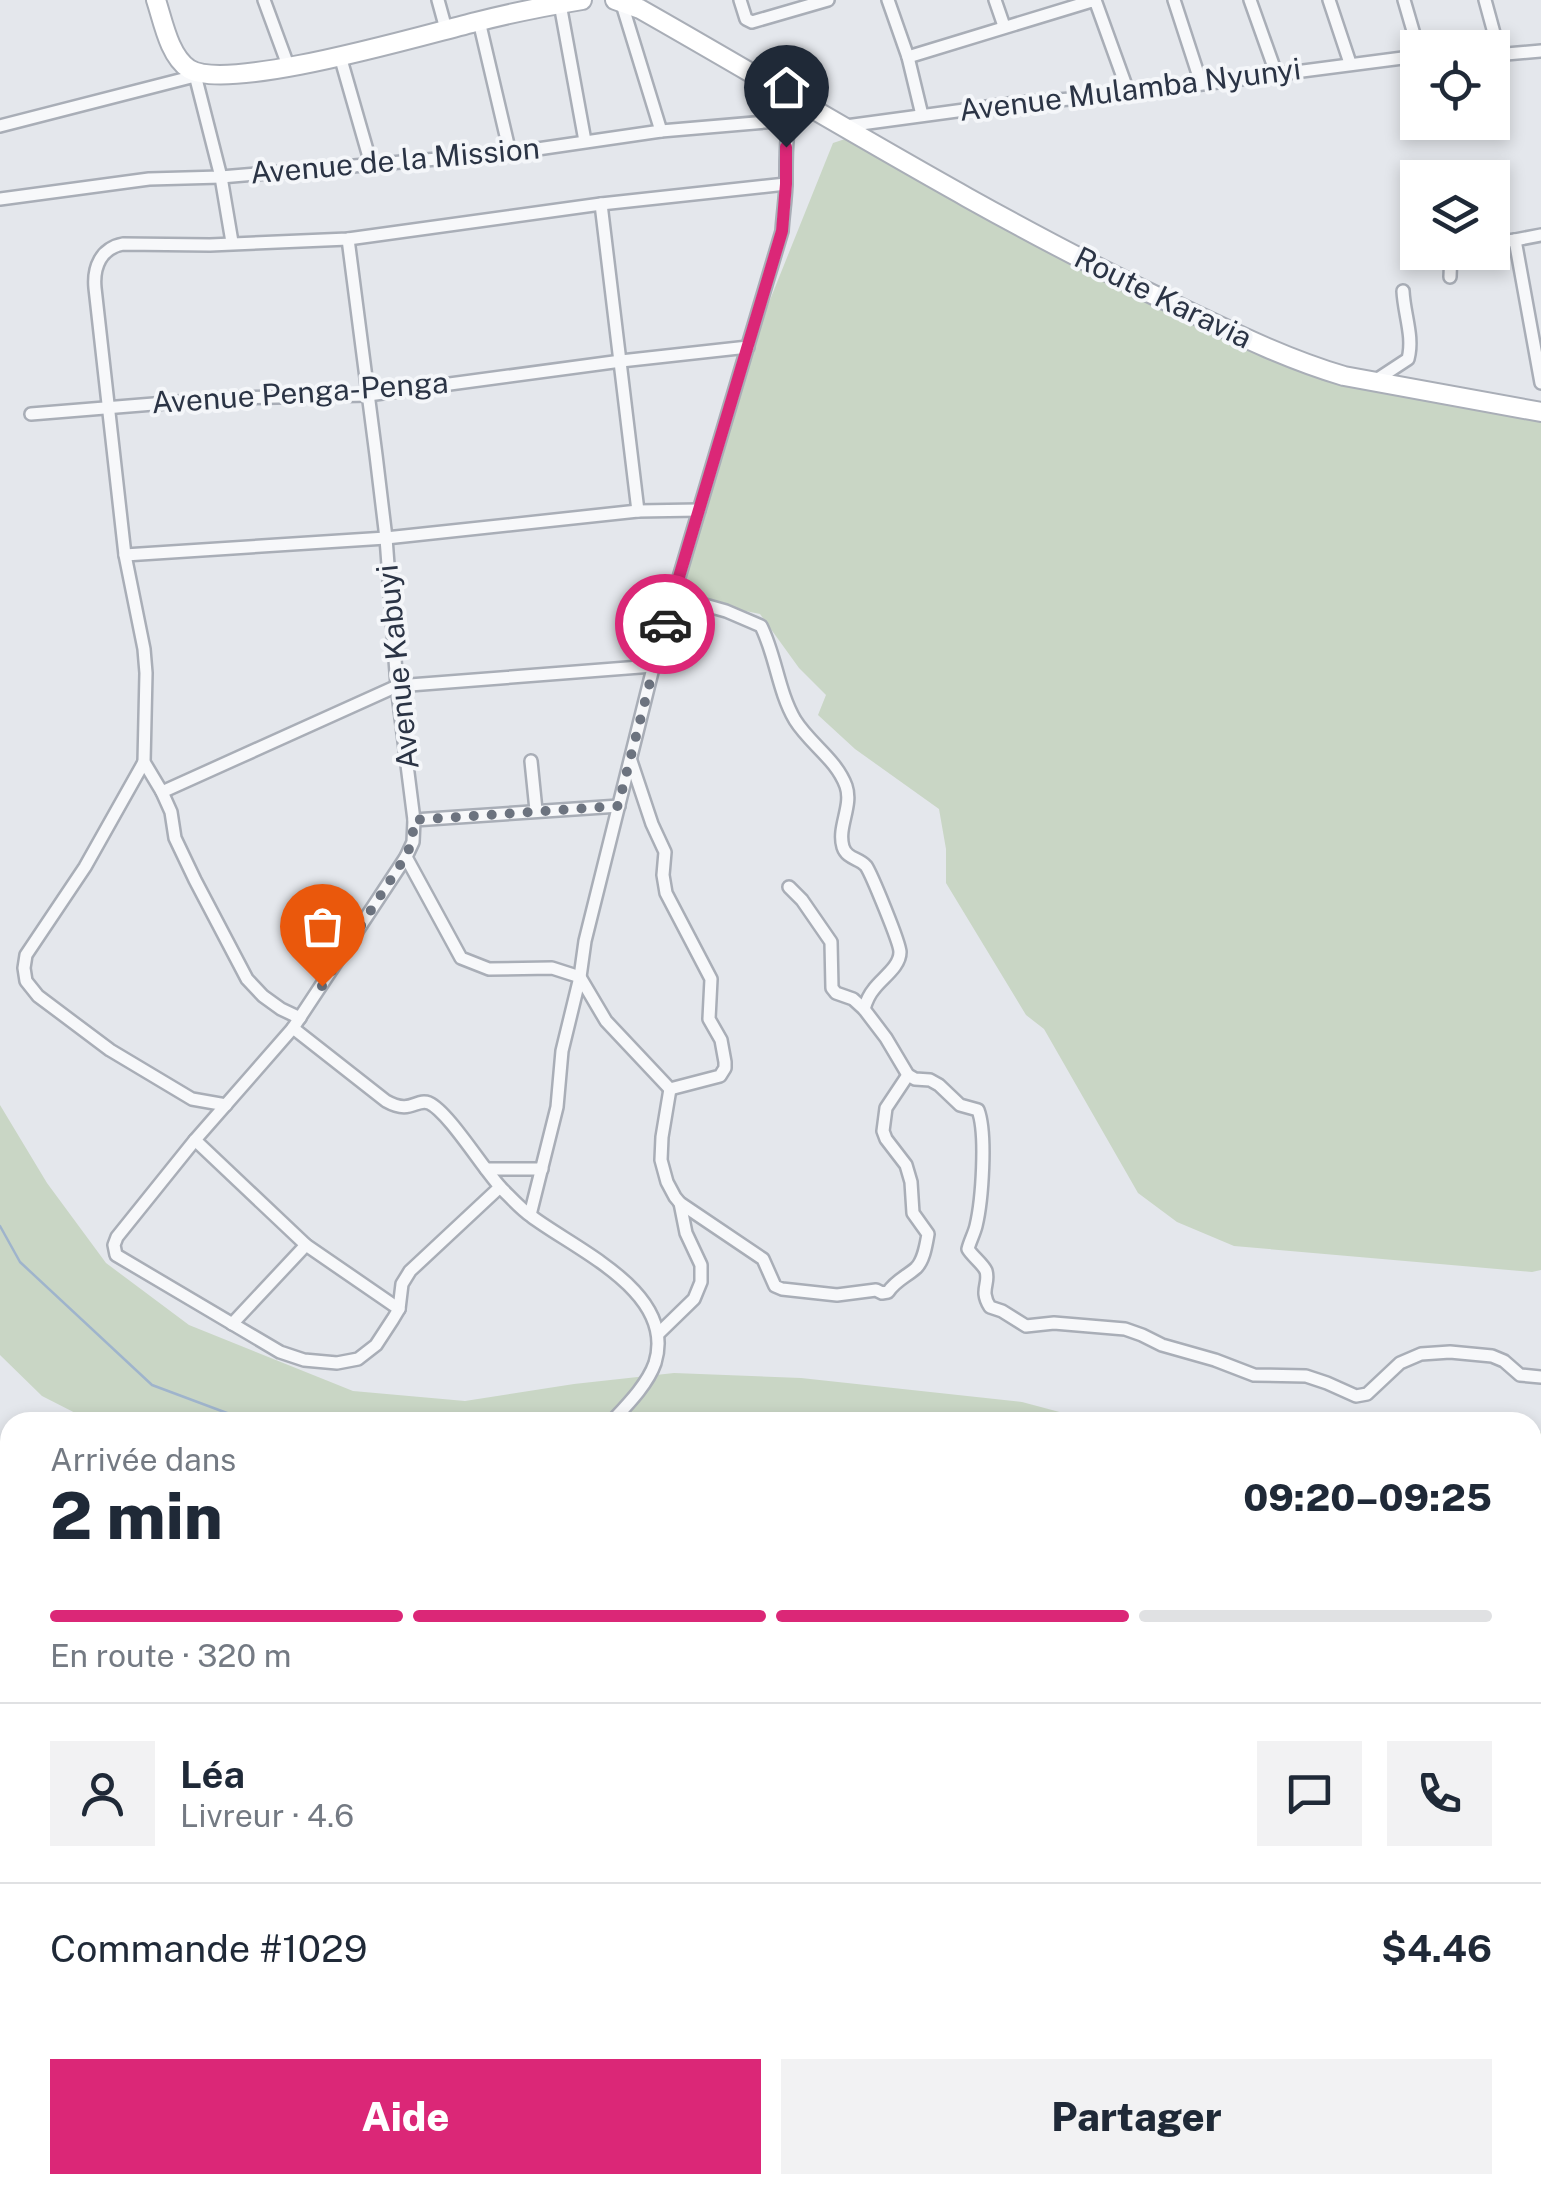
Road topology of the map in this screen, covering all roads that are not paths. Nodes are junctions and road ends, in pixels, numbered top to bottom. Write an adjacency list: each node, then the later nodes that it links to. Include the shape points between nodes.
1 (156, 0): 29 (street, via 176,54)
2 (264, 0): 28 (street)
3 (438, 0): 19 (street)
4 (582, 0): 16 (street)
5 (740, 0): 6 (street, via 752,22)
6 (828, 0)
7 (888, 0): 25 (street)
8 (994, 0): 18 (street)
9 (1095, 0): 18 (street); 32 (street)
10 (1174, 0): 31 (street)
11 (1250, 0): 30 (street)
12 (1328, 0): 27 (street)
13 (1404, 0): 20 (street)
14 (1485, 0): 21 (street)
15 (618, 1): 33 (street); 38 (street)
16 (560, 4): 17 (street); 39 (street)
17 (479, 21): 19 (street); 40 (street)
18 (1004, 26): 25 (street)
19 (446, 29): 24 (street)
20 (1413, 30)
21 (1491, 30)
22 (1541, 51): 23 (street)
23 (1510, 54)
24 (340, 56): 28 (street); 41 (street)
25 (908, 57): 34 (street)
26 (1400, 58): 27 (street, Avenue Mulamba Nyunyi)
27 (1350, 64): 30 (street, Avenue Mulamba Nyunyi)
28 (289, 68): 29 (street)
29 (194, 73): 36 (street); 42 (street)
30 (1276, 73): 31 (street, Avenue Mulamba Nyunyi)
31 (1202, 84): 32 (street, Avenue Mulamba Nyunyi)
32 (1129, 94): 34 (street, Avenue Mulamba Nyunyi)
33 (805, 104): 35 (street); 37 (street, Route Karavia)
34 (922, 114): 37 (street, Avenue Mulamba Nyunyi)
35 (789, 120): 38 (street, Avenue de la Mission); 43 (street)
36 (0, 126)
37 (844, 126): 57 (street, Route Karavia, via 1146,291 1315,368)
38 (660, 131): 39 (street, Avenue de la Mission)
39 (585, 141): 40 (street, Avenue de la Mission)
40 (510, 153): 41 (street, Avenue de la Mission)
41 (371, 164): 42 (street, Avenue de la Mission)
42 (221, 177): 44 (street, Avenue de la Mission, via 149,179); 50 (street)
43 (786, 184): 45 (street); 55 (street, via 782,231)
44 (0, 199)
45 (601, 204): 47 (street); 56 (street)
46 (1541, 235): 48 (street)
47 (348, 239): 50 (street); 59 (street, Avenue Kabuyi)
48 (1515, 240): 49 (street); 54 (street)
49 (1510, 241)
50 (232, 242): 60 (street, via 116,244 102,256 94,279)
51 (1450, 270): 52 (street)
52 (1450, 277)
53 (1404, 291): 57 (street, via 1408,359)
54 (1537, 340): 58 (street)
55 (748, 347): 56 (street, Avenue Penga-Penga); 63 (street)
56 (621, 361): 59 (street, Avenue Penga-Penga); 64 (street)
57 (1373, 382): 61 (street, Route Karavia)
58 (1541, 383)
59 (368, 395): 60 (street, Avenue Penga-Penga); 65 (street, Avenue Kabuyi)
60 (110, 406): 62 (street, Avenue Penga-Penga); 66 (street)
61 (1541, 412)
62 (31, 414)
63 (698, 510): 64 (street); 67 (street)
64 (638, 511): 65 (street)
65 (386, 538): 66 (street); 69 (street, Avenue Kabuyi)
66 (126, 555): 72 (street, via 145,661)
67 (673, 596): 68 (street); 80 (street, via 761,626 789,707 844,781 842,844 866,866 900,952)
68 (653, 666): 69 (street); 70 (street)
69 (397, 686): 73 (street); 76 (street, Avenue Kabuyi)
70 (630, 758): 74 (street); 83 (street, via 666,852 666,893 711,979 709,1019 725,1062 720,1076)
71 (531, 761): 75 (street)
72 (144, 762): 73 (street); 84 (street, via 26,955 26,981 110,1050 192,1099)
73 (162, 792): 81 (street, via 182,852 247,979)
74 (618, 806): 75 (street); 79 (street)
75 (536, 810): 76 (street)
76 (414, 820): 77 (street, Avenue Kabuyi)
77 (406, 856): 79 (street, via 460,958 488,969 552,968); 81 (street, Avenue Kabuyi)
78 (789, 887): 80 (street, via 831,942 833,990)
79 (580, 977): 83 (street, via 606,1021); 87 (street)
80 (864, 1010): 82 (street)
81 (296, 1023): 84 (street, Avenue Kabuyi); 86 (street, via 386,1101 406,1108 429,1104)
82 (908, 1075): 89 (street, via 886,1108 884,1131 906,1165 913,1213 928,1234 918,1267 888,1292 837,1295 776,1286 763,1259); 95 (street, via 930,1080 960,1105 978,1110 981,1192 968,1249 986,1274 986,1304 1020,1323 1125,1329 1254,1375 1306,1376 1356,1396 1421,1354 1489,1356 1520,1375)
83 (670, 1089): 89 (street, via 661,1160)
84 (226, 1105): 85 (street, Avenue Kabuyi)
85 (195, 1140): 91 (street); 93 (street, Avenue Kabuyi, via 117,1237 116,1256)
86 (486, 1169): 87 (street); 88 (street)
87 (542, 1169): 90 (street)
88 (500, 1187): 90 (street); 92 (street, via 410,1271)
89 (680, 1203): 94 (street, via 702,1282)
90 (530, 1215): 94 (street, via 626,1281 643,1299)
91 (306, 1245): 92 (street); 93 (street)
92 (398, 1309): 93 (street, via 376,1345 358,1359 337,1363 280,1352)
93 (232, 1324)
94 (658, 1334): 96 (street, via 654,1367)
95 (1541, 1377)
96 (621, 1412)

